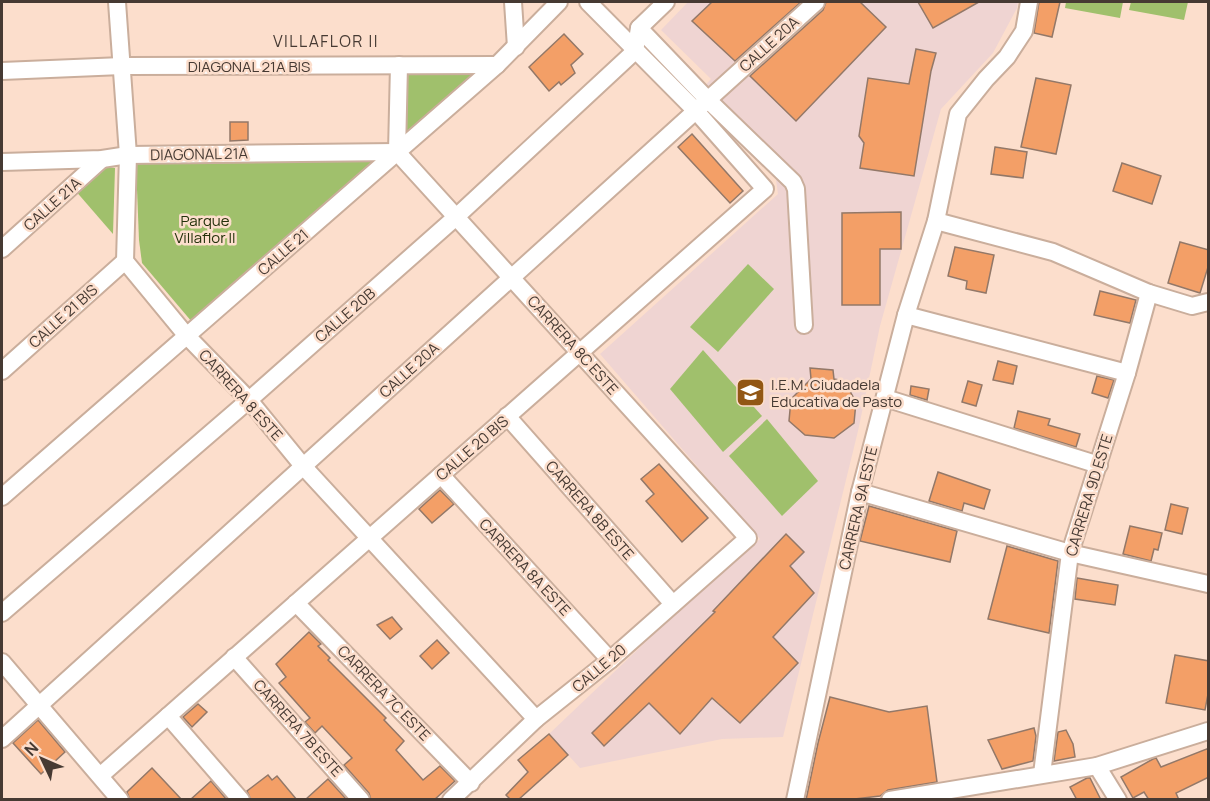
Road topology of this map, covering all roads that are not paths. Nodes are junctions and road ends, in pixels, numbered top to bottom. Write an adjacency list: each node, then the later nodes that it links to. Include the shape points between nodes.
1 (117, 2): 13 (street)
2 (513, 2): 9 (street)
3 (559, 2): 9 (street, CALLE 21)
4 (588, 2): 10 (street)
5 (666, 2): 8 (street)
6 (816, 2): 15 (street, CALLE 20A)
7 (1029, 2): 21 (street, CARRERA 9A ESTE, via 1024,31 958,114)
8 (639, 28): 10 (street); 15 (street)
9 (516, 47): 12 (street, CALLE 21)
10 (635, 51): 15 (street); 20 (street, CALLE 20B)
11 (399, 65): 12 (street, DIAGONAL 21A BIS); 13 (street, DIAGONAL 21A BIS); 16 (street)
12 (497, 65): 16 (street, CALLE 21)
13 (122, 66): 14 (street, DIAGONAL 21A BIS); 17 (street)
14 (2, 71)
15 (702, 105): 24 (street, CALLE 20A); 28 (street, via 793,182); 30 (street, CALLE 20 BIS, via 765,189)
16 (397, 152): 17 (street, DIAGONAL 21A); 20 (street, CARRERA 8C ESTE); 29 (street, CALLE 21)
17 (128, 155): 18 (street, DIAGONAL 21A); 23 (street)
18 (102, 159): 19 (street, DIAGONAL 21A); 22 (street, CALLE 21A)
19 (2, 162)
20 (456, 217): 24 (street, CARRERA 8C ESTE); 34 (street, CALLE 20B)
21 (936, 221): 25 (street, via 1053,252); 27 (street, CARRERA 9A ESTE)
22 (2, 249)
23 (125, 261): 29 (street, CARRERA 8 ESTE); 31 (street, CALLE 21 BIS)
24 (511, 278): 30 (street, CARRERA 8C ESTE); 37 (street, CALLE 20A)
25 (1149, 293): 26 (street, via 1192,306); 32 (street, CARRERA 9D ESTE)
26 (1209, 302)
27 (906, 315): 32 (street); 33 (street, CARRERA 9A ESTE)
28 (804, 324)
29 (186, 335): 34 (street, CARRERA 8 ESTE); 40 (street, CALLE 21)
30 (579, 352): 35 (street, CALLE 20 BIS); 42 (street, CARRERA 8C ESTE)
31 (2, 371)
32 (1127, 373): 36 (street, CARRERA 9D ESTE)
33 (885, 398): 36 (street); 39 (street, CARRERA 9A ESTE)
34 (249, 400): 37 (street, CARRERA 8 ESTE); 47 (street, CALLE 20B)
35 (507, 416): 38 (street, CALLE 20 BIS); 46 (street, CARRERA 8B ESTE)
36 (1099, 465): 43 (street, CARRERA 9D ESTE)
37 (303, 466): 41 (street, CARRERA 8 ESTE); 51 (street, CALLE 20A)
38 (441, 475): 41 (street, CALLE 20 BIS); 49 (street, CARRERA 8A ESTE)
39 (860, 492): 43 (street); 64 (street, CARRERA 9A ESTE)
40 (2, 497)
41 (370, 537): 45 (street, CALLE 20 BIS); 53 (street, CARRERA 8 ESTE)
42 (748, 538): 46 (street, CALLE 20)
43 (1070, 553): 44 (street); 57 (street, CARRERA 9D ESTE)
44 (1209, 584)
45 (296, 603): 48 (street, CALLE 20 BIS); 59 (street, CARRERA 7C ESTE)
46 (673, 604): 49 (street, CALLE 20)
47 (2, 614)
48 (234, 657): 52 (street, CALLE 20 BIS); 62 (street, CARRERA 7B ESTE)
49 (610, 660): 53 (street, CALLE 20)
50 (2, 662): 51 (street)
51 (39, 705): 55 (street, CALLE 20A); 58 (street)
52 (168, 716): 58 (street, CALLE 20 BIS); 61 (street)
53 (536, 719): 59 (street, CALLE 20)
54 (1209, 731): 56 (street)
55 (2, 739)
56 (1097, 766): 57 (street); 66 (street)
57 (1042, 774): 65 (street)
58 (100, 776): 60 (street)
59 (471, 783): 63 (street, CALLE 20)
60 (120, 800)
61 (241, 800)
62 (361, 800)
63 (452, 800)
64 (795, 800)
65 (890, 800)
66 (1118, 800)

